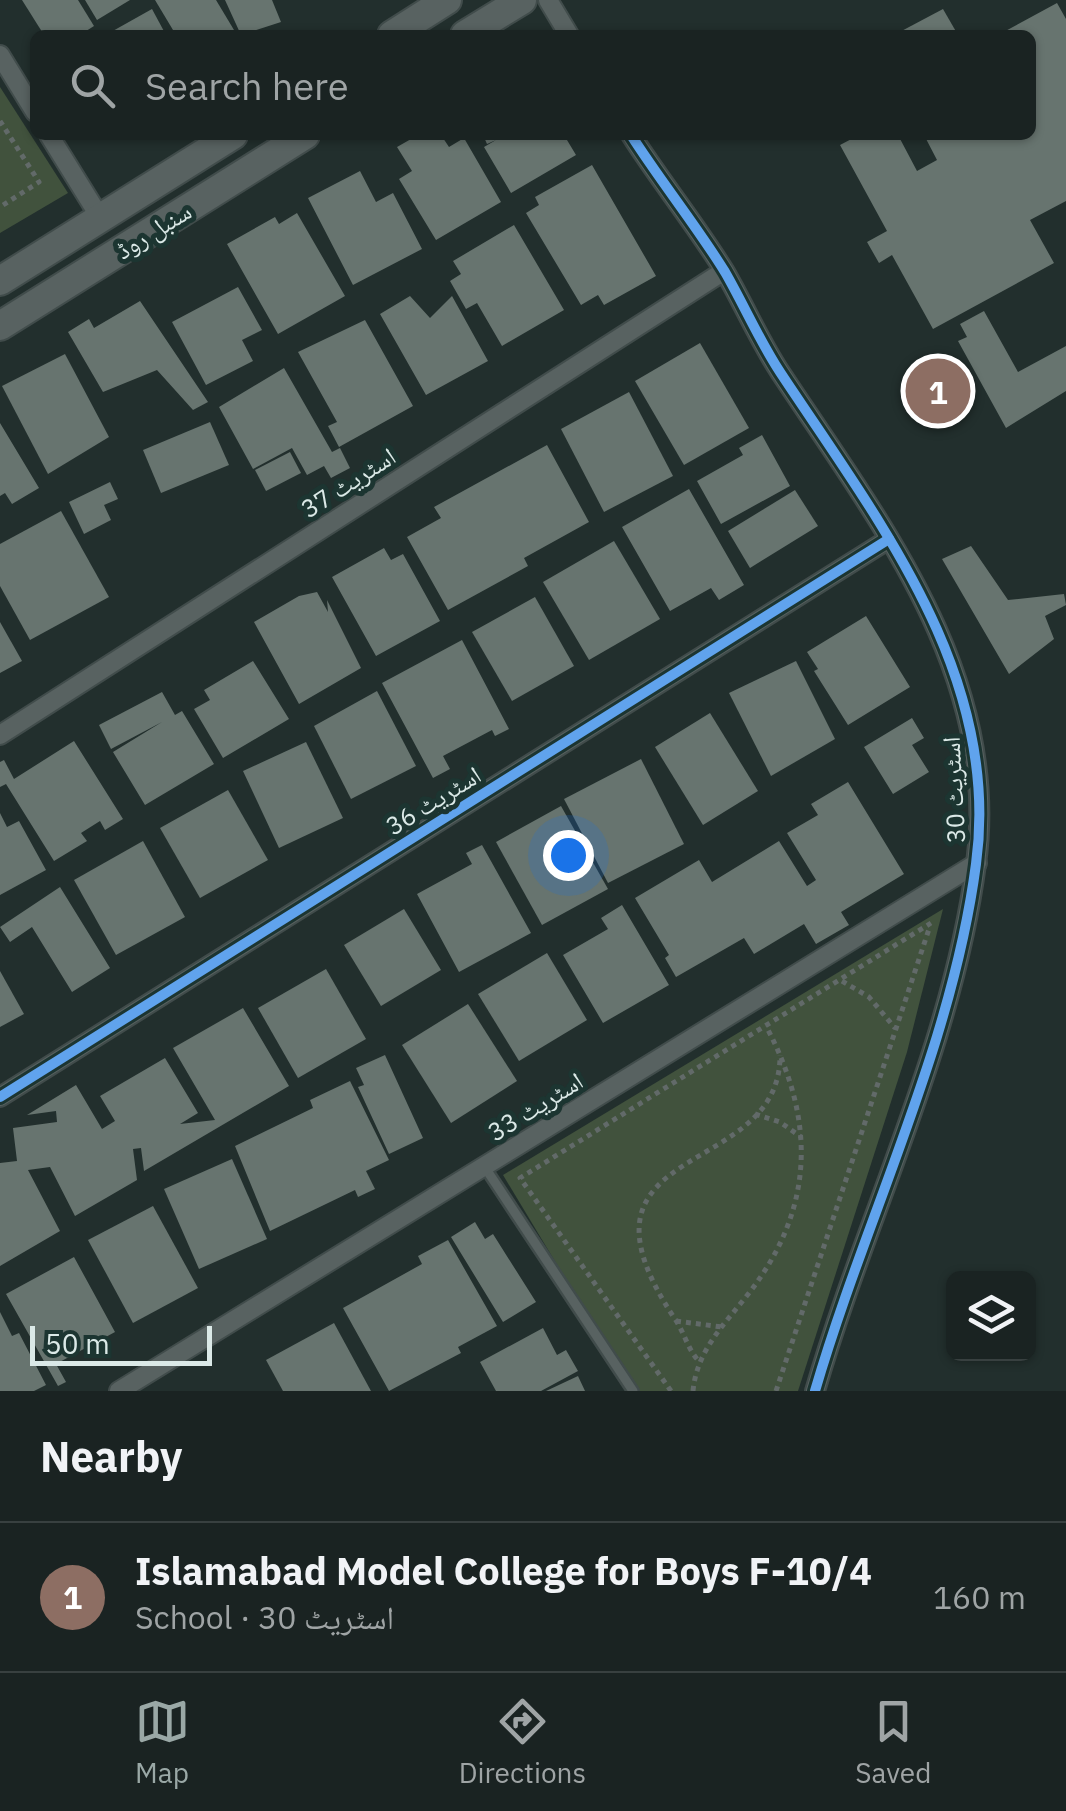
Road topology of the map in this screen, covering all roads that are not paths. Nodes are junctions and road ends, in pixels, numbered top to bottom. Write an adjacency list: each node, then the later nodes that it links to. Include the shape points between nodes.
1 (447, 0): 4 (street)
2 (522, 0): 5 (street)
3 (548, 0): 6 (street)
4 (400, 30)
5 (474, 30)
6 (567, 30)
7 (0, 55): 8 (street)
8 (30, 104)
9 (53, 140): 13 (street)
10 (226, 140): 13 (street, سنبل روڈ)
11 (297, 140): 16 (street, سنبل روڈ)
12 (635, 140): 14 (street, اسٹریٹ 30)
13 (101, 219): 15 (street, سنبل روڈ)
14 (724, 271): 17 (street, اسٹریٹ 30, via 777,367); 18 (street, اسٹریٹ 37)
15 (0, 281)
16 (1, 322)
17 (889, 539): 19 (street, اسٹریٹ 30, via 942,633 969,716); 20 (street, اسٹریٹ 36)
18 (0, 735)
19 (976, 863): 21 (street, اسٹریٹ 33); 24 (street, اسٹریٹ 30, via 948,991)
20 (0, 1097)
21 (484, 1166): 22 (street, اسٹریٹ 33); 23 (lane)
22 (119, 1391)
23 (633, 1391)
24 (815, 1391)

